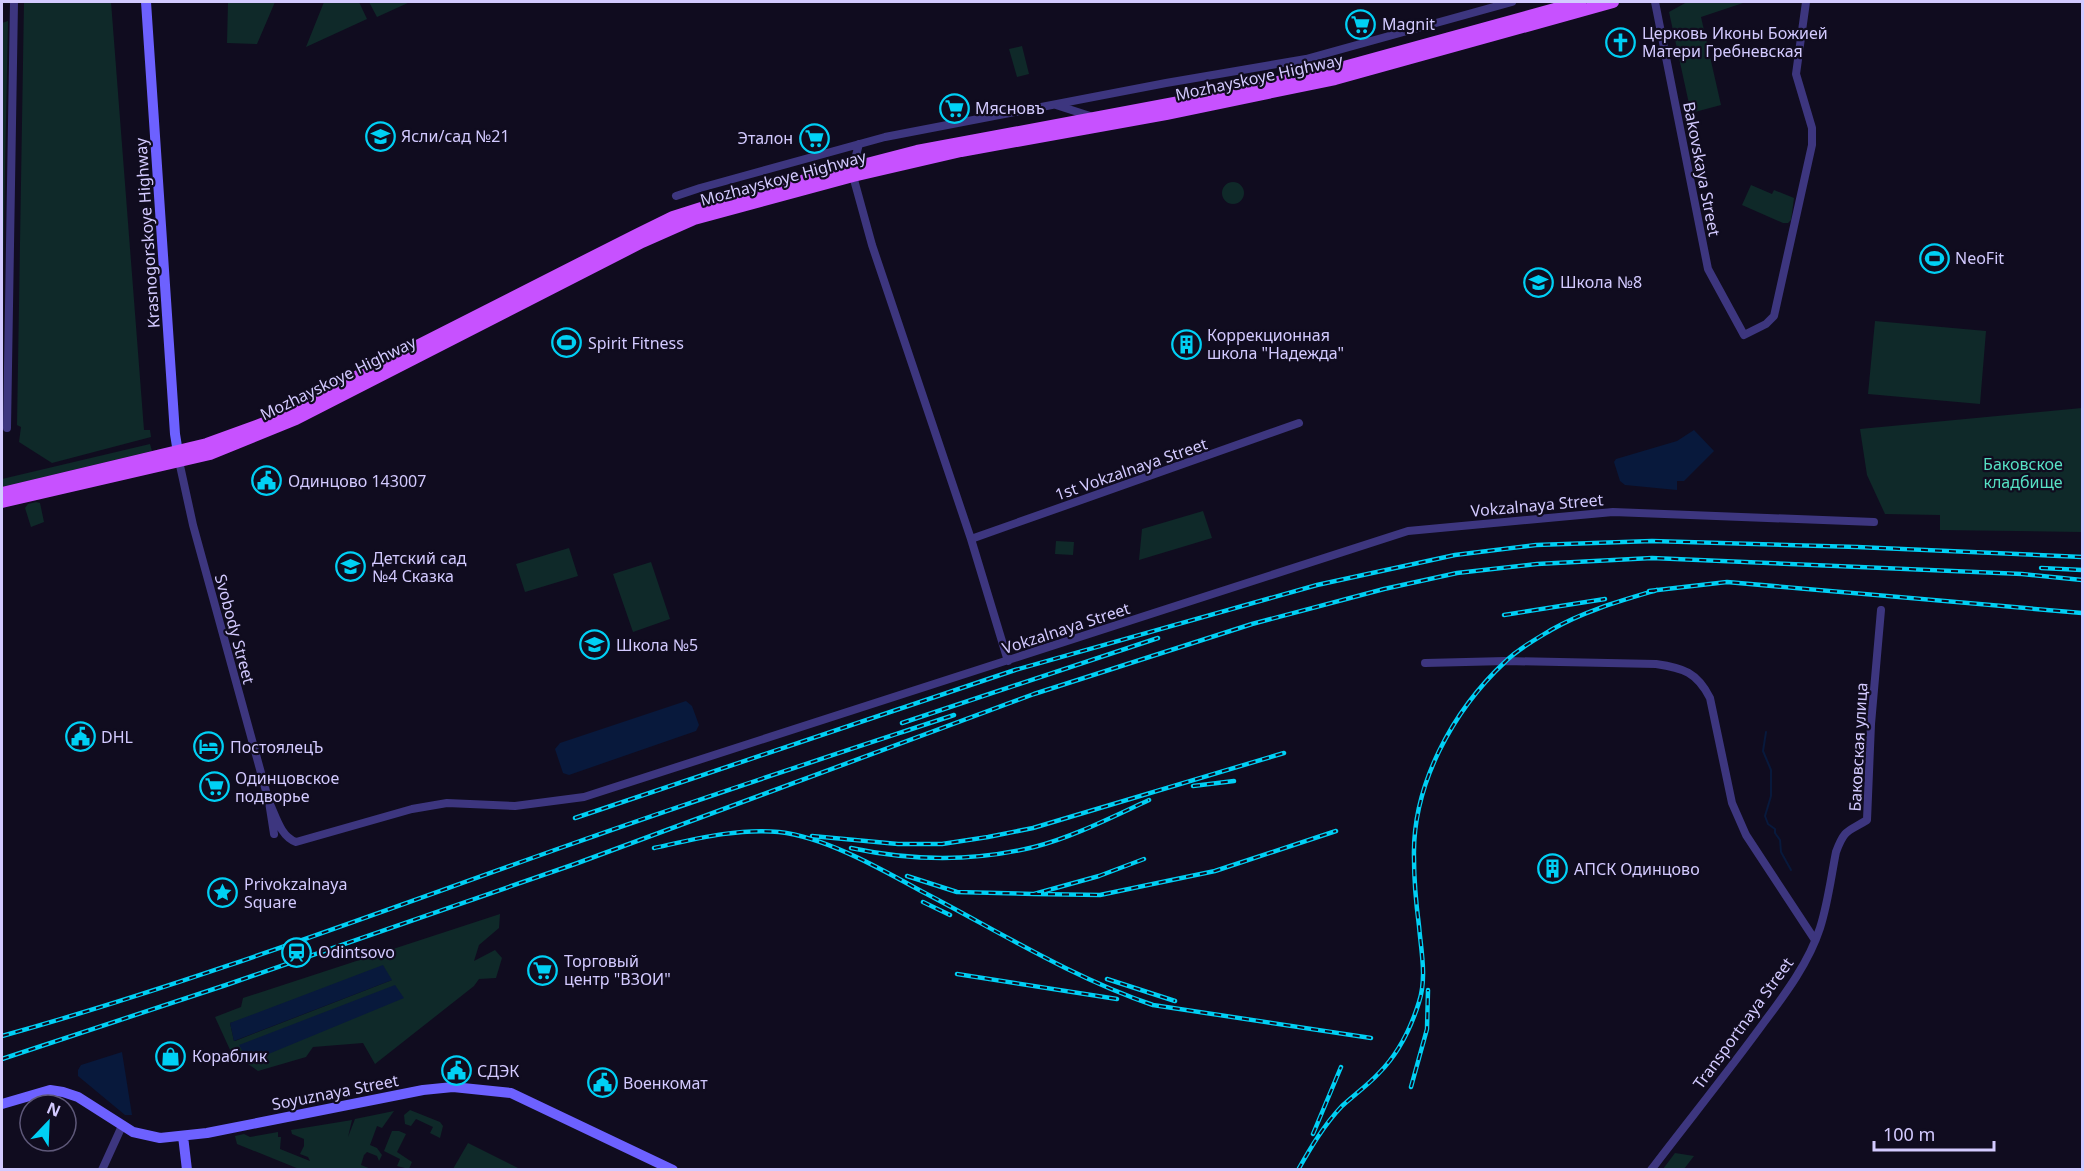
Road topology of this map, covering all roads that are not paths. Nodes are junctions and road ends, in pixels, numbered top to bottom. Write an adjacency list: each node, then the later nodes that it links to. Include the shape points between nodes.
1 (14, 2): 14 (street)
2 (146, 2): 15 (street, Krasnogorskoye Highway)
3 (1512, 2): 8 (street, via 1306,59)
4 (1580, 2): 9 (main road, Mozhayskoye Highway, via 1333,70)
5 (1613, 2): 11 (main road, Mozhayskoye Highway, via 1324,82)
6 (1654, 2): 7 (street, Bakovskaya Street, via 1708,268 1744,335 1774,316 1812,145 1812,128 1796,74)
7 (1806, 2)
8 (1055, 105): 9 (street); 10 (street)
9 (1095, 118): 11 (main road, Mozhayskoye Highway, via 917,151)
10 (859, 144): 11 (street); 12 (street)
11 (853, 171): 15 (main road, Mozhayskoye Highway, via 717,203 674,218 292,411); 19 (street, via 872,245)
12 (676, 196)
13 (1299, 423): 19 (street, 1st Vokzalnaya Street)
14 (7, 428)
15 (178, 456): 16 (main road, Mozhayskoye Highway); 17 (main road, Mozhayskoye Highway); 23 (street, Svobody Street, via 233,676)
16 (2, 493)
17 (2, 502)
18 (1874, 522): 21 (street, Vokzalnaya Street, via 1613,512 1408,531)
19 (971, 539): 21 (street)
20 (1881, 610): 24 (street, Баковская улица, via 1868,816 1865,822 1849,829 1839,842)
21 (1008, 661): 23 (street, Vokzalnaya Street, via 584,796 515,806 447,803 296,842)
22 (1425, 663): 24 (street, via 1656,664 1679,668 1702,682 1710,698 1732,804 1746,835)
23 (278, 833)
24 (1815, 940): 31 (street, Transportnaya Street, via 1783,997)
25 (2, 1104): 26 (street, Soyuznaya Street, via 50,1090 63,1092 78,1096)
26 (122, 1126): 27 (street, Soyuznaya Street, via 154,1138); 28 (street)
27 (183, 1136): 29 (street); 30 (street, Soyuznaya Street, via 423,1090 470,1088 515,1094)
28 (102, 1170)
29 (187, 1170)
30 (673, 1170)
31 (1651, 1170)

